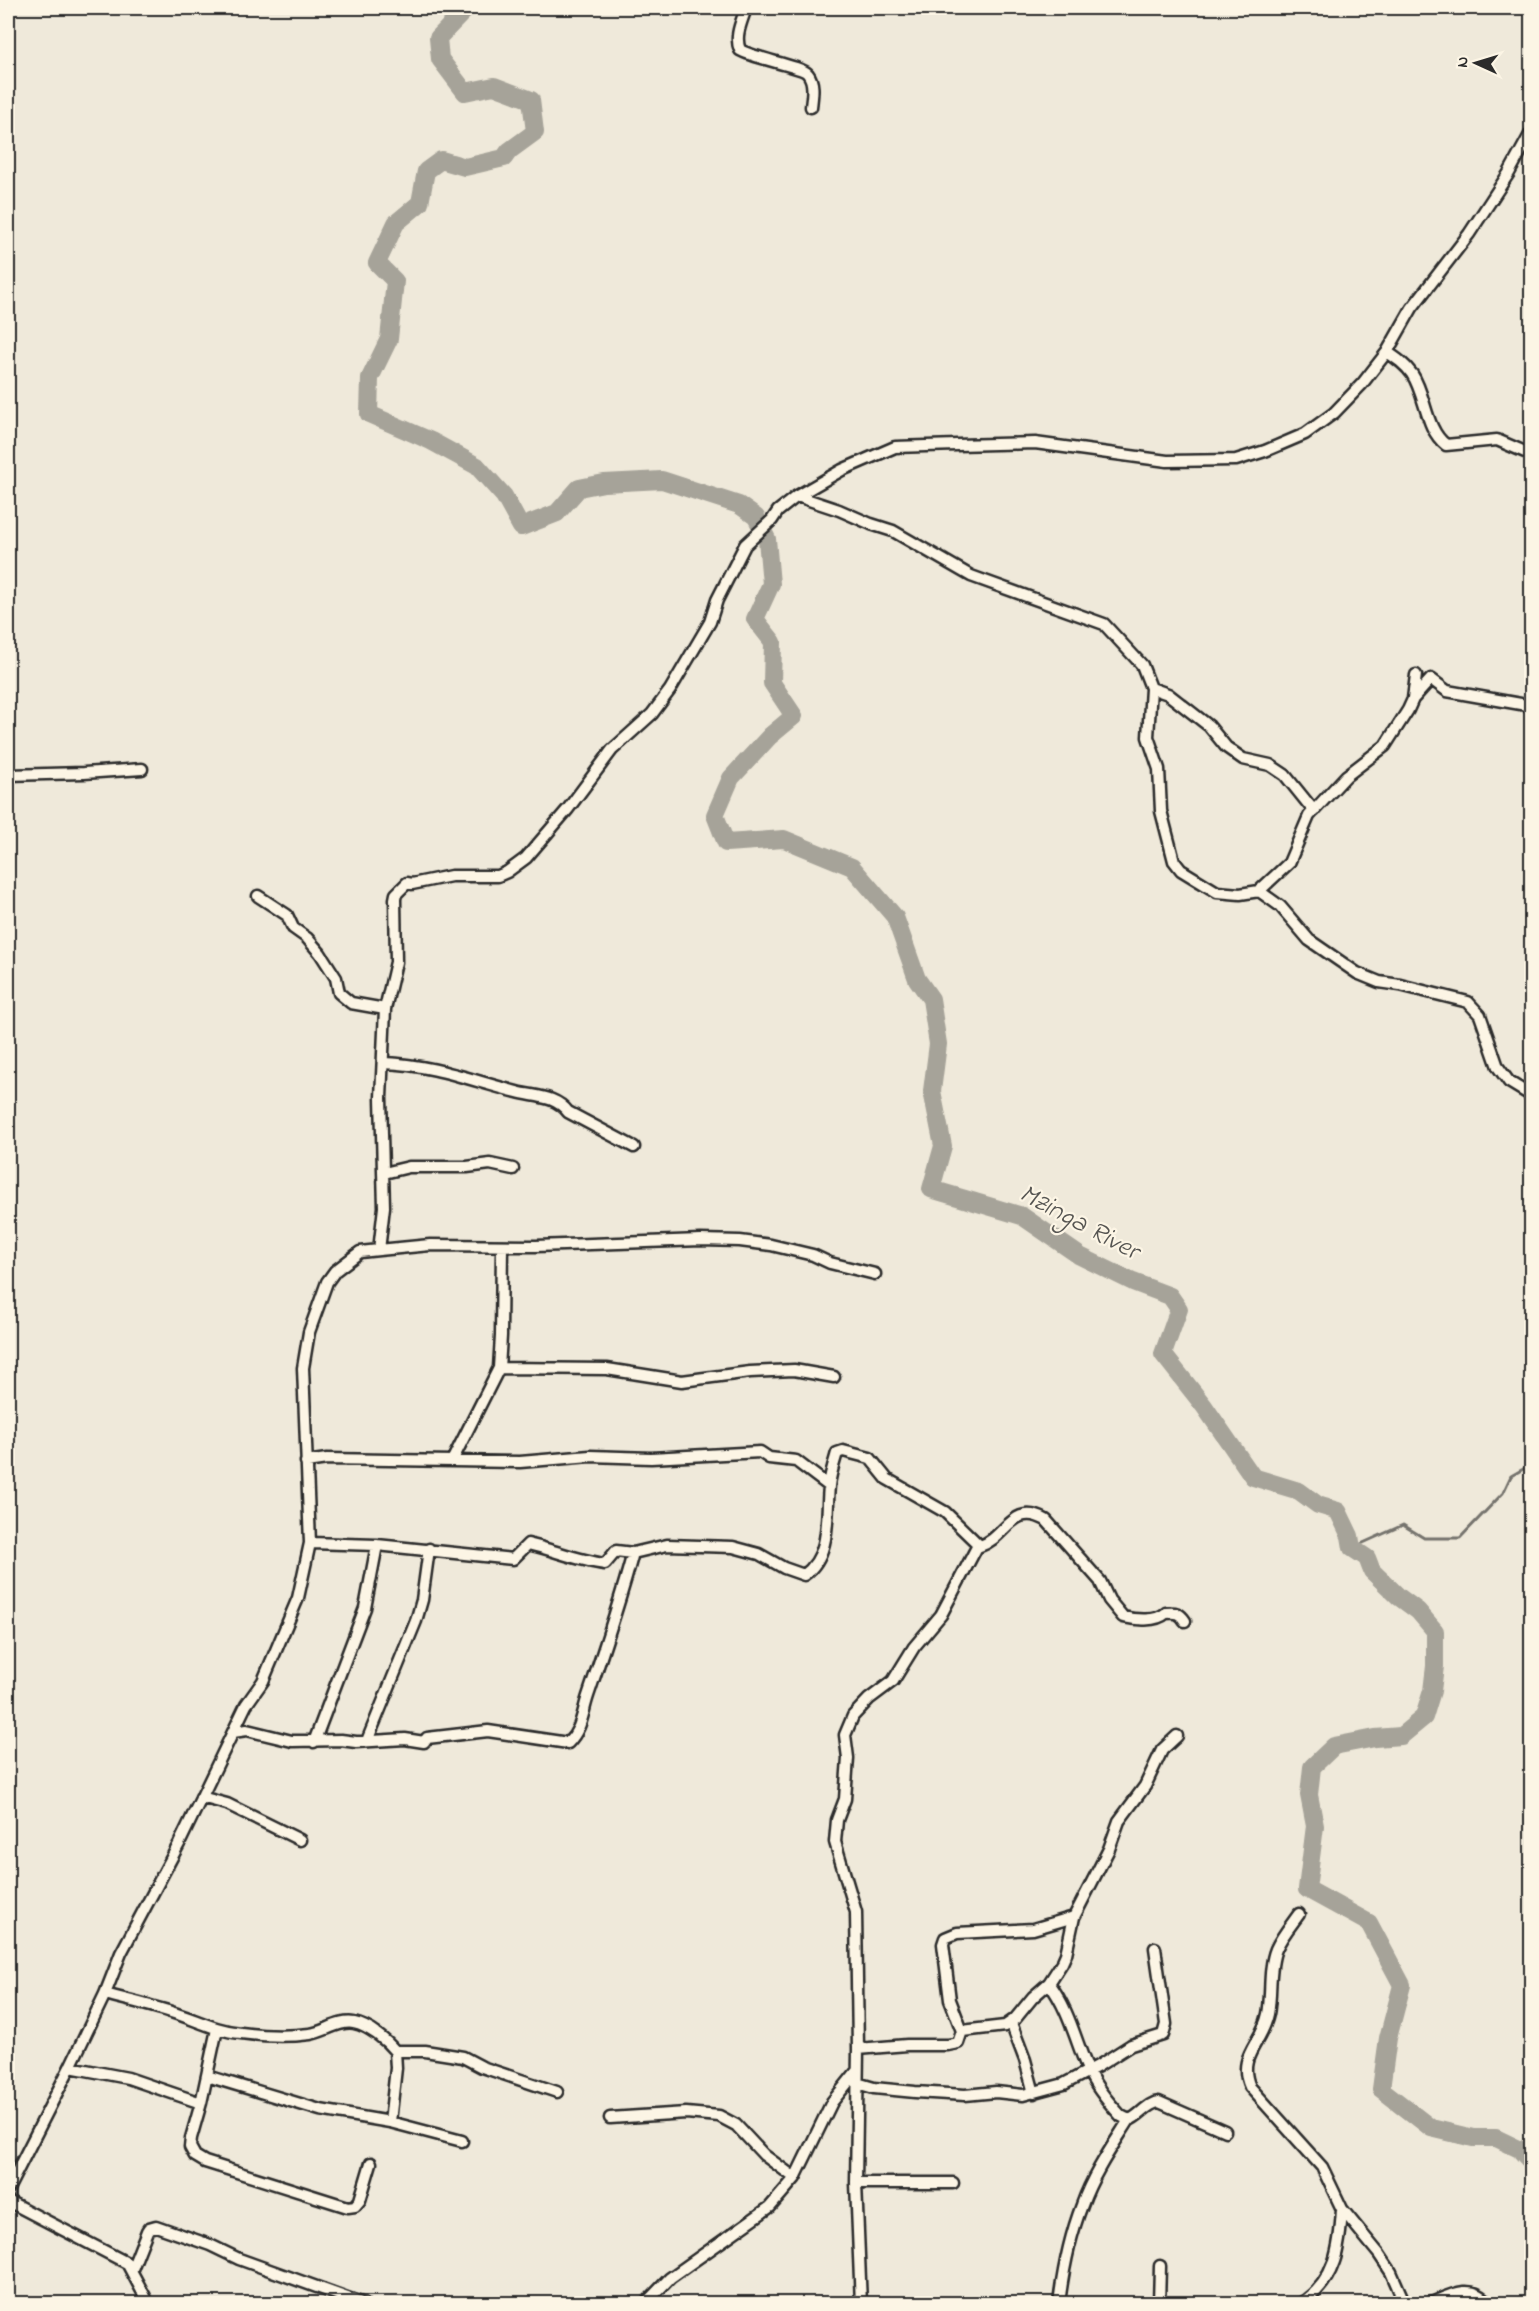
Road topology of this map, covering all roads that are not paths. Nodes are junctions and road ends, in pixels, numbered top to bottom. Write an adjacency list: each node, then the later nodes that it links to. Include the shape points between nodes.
1 (746, 8): 2 (street, via 739,29 740,50 808,74 813,88)
2 (812, 107)
3 (1532, 131): 4 (street, via 1469,234 1412,308)
4 (1387, 352): 5 (street, via 1412,375 1435,433 1446,446 1497,440); 6 (street, via 1334,413 1305,434 1236,460 1167,461 1035,443 895,447 842,470)
5 (1532, 455)
6 (797, 496): 8 (street, via 893,531 971,576 1104,624 1142,664); 16 (street, via 745,545 710,622 670,690 652,714 612,750 526,858 498,876 451,876 407,883 396,894 396,962)
7 (1416, 675): 9 (street)
8 (1152, 688): 13 (street, via 1168,694 1244,759 1270,765 1285,775); 14 (street, via 1148,737 1159,769 1161,811 1174,861 1181,870 1217,892)
9 (1413, 699): 10 (street, via 1431,679 1447,690); 13 (street, via 1385,746 1346,776)
10 (1532, 706)
11 (142, 769): 12 (street)
12 (8, 775)
13 (1314, 811): 14 (street, via 1289,863)
14 (1259, 891): 18 (street, via 1280,906 1309,940 1357,973 1379,982 1468,1002 1480,1015 1498,1067 1509,1082)
15 (258, 896): 16 (street, via 287,915 293,928 320,953 336,978 339,993 351,1003)
16 (385, 1008): 17 (street)
17 (384, 1063): 19 (street, via 446,1070 518,1093 551,1099); 21 (street)
18 (1532, 1096)
19 (634, 1147)
20 (513, 1169): 21 (street, via 490,1164 409,1167)
21 (384, 1173): 23 (street)
22 (502, 1246): 23 (street, via 430,1245); 24 (street, via 740,1241 813,1255); 25 (street)
23 (379, 1250): 28 (street, via 360,1252 335,1270 321,1295 303,1368)
24 (875, 1274)
25 (499, 1368): 26 (street, via 607,1369 682,1381 794,1370); 27 (street)
26 (834, 1377)
27 (452, 1461): 28 (street); 29 (street, via 760,1452 769,1458 796,1461)
28 (306, 1462): 30 (street)
29 (829, 1486): 32 (street, via 839,1451 867,1456 887,1479 945,1512); 34 (street, via 822,1549 804,1575 759,1554 733,1547 667,1545)
30 (310, 1543): 31 (street); 36 (street, via 298,1598 262,1681)
31 (377, 1545): 33 (street); 39 (street, via 365,1608)
32 (978, 1545): 35 (street, via 982,1546 1024,1514 1037,1515 1046,1520 1100,1581 1123,1617 1144,1619 1173,1612); 50 (street, via 941,1615 914,1647 893,1681 853,1716 845,1735 845,1799 837,1820 836,1842 856,1911)
33 (429, 1549): 34 (street, via 513,1559 528,1544 605,1564 616,1551); 38 (street, via 416,1621)
34 (633, 1553): 38 (street, via 583,1720 568,1743 488,1731 427,1738 424,1742)
35 (1185, 1621)
36 (233, 1732): 39 (street, via 247,1730); 40 (street)
37 (1177, 1736): 43 (street, via 1162,1750 1145,1786 1119,1821)
38 (367, 1741): 39 (street)
39 (314, 1742)
40 (201, 1797): 41 (street, via 227,1804); 46 (street, via 121,1953)
41 (300, 1840)
42 (1299, 1914): 71 (street, via 1275,1950 1268,2015 1247,2058 1246,2078 1322,2167)
43 (1074, 1917): 45 (street, via 1066,1954); 49 (street, via 1033,1929 957,1933 945,1938 949,1992)
44 (1155, 1948): 54 (street, via 1165,2032 1160,2037 1131,2044)
45 (1049, 1983): 47 (street); 54 (street, via 1072,2023)
46 (105, 1994): 48 (street, via 173,2012); 52 (street)
47 (1011, 2023): 49 (street); 58 (street)
48 (217, 2029): 51 (street, via 292,2036 354,2023); 55 (street)
49 (962, 2031): 50 (street, via 958,2043 953,2045)
50 (858, 2049): 53 (street)
51 (395, 2051): 57 (street, via 463,2057); 62 (street)
52 (70, 2067): 59 (street, via 128,2078); 69 (street)
53 (857, 2071): 56 (street); 66 (street, via 832,2102)
54 (1089, 2071): 58 (street); 61 (street, via 1112,2107)
55 (207, 2076): 59 (street); 62 (street, via 320,2110)
56 (857, 2083): 58 (street, via 950,2094); 68 (street)
57 (557, 2092)
58 (1034, 2093)
59 (201, 2103): 65 (street, via 190,2147 205,2162 348,2207 360,2200)
60 (610, 2118): 66 (street, via 686,2113 719,2116 736,2125 764,2155)
61 (1129, 2120): 63 (street, via 1159,2102); 78 (street, via 1082,2203 1066,2259)
62 (390, 2122): 64 (street)
63 (1225, 2131)
64 (462, 2141)
65 (371, 2163)
66 (795, 2178): 76 (street, via 770,2207 678,2271)
67 (953, 2182): 68 (street)
68 (856, 2183): 77 (street)
69 (8, 2189)
70 (8, 2201): 73 (street, via 121,2259)
71 (1342, 2209): 80 (street, via 1340,2244 1333,2267 1318,2289); 81 (street, via 1391,2272)
72 (1160, 2266): 79 (street)
73 (132, 2269): 74 (street); 75 (street, via 147,2231 156,2226)
74 (149, 2304)
75 (364, 2304)
76 (645, 2304)
77 (861, 2304)
78 (1059, 2304)
79 (1159, 2304)
80 (1300, 2304)
81 (1405, 2304)
82 (1429, 2304): 83 (street, via 1457,2292 1473,2291)
83 (1490, 2304)

